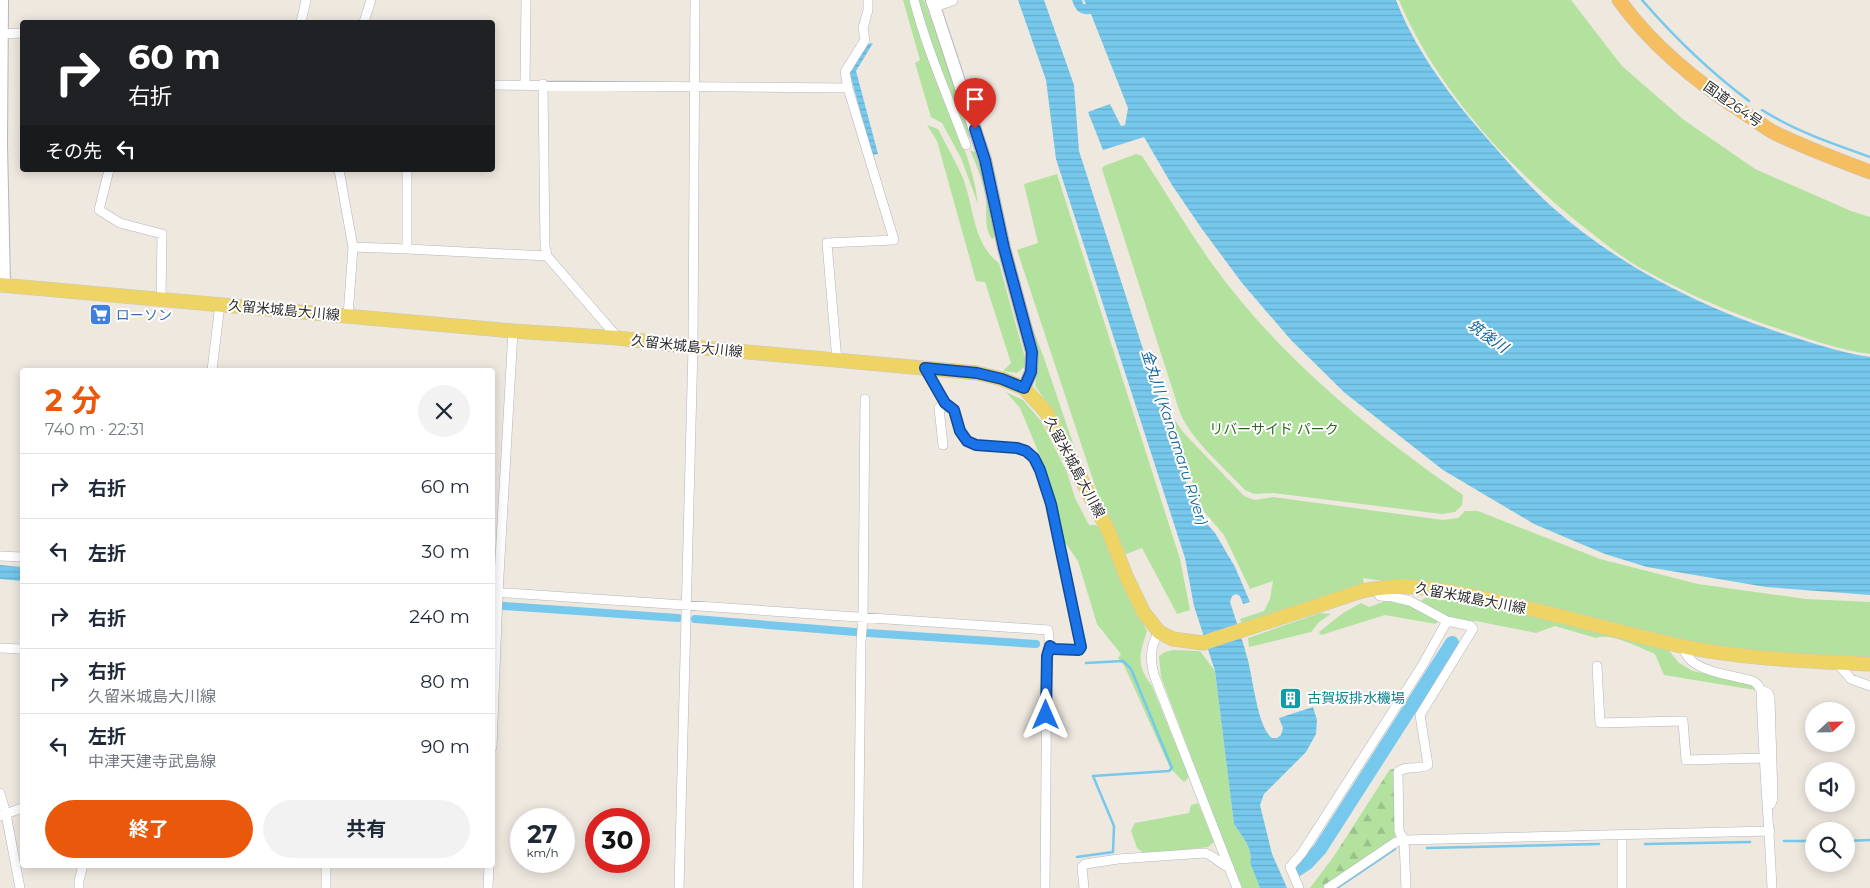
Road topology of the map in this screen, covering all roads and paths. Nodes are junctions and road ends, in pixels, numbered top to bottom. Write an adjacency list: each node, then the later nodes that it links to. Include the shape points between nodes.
1 (2, 0): 13 (main road)
2 (306, 0): 10 (street)
3 (371, 0): 11 (street)
4 (526, 0): 16 (street)
5 (695, 0): 17 (street)
6 (868, 0): 18 (street, via 863,28 865,40 845,72)
7 (914, 0): 19 (street)
8 (1619, 0): 23 (highway, 国道264号, via 1664,49 1717,95 1773,132)
9 (940, 3): 37 (main road, via 985,160 1032,352 1031,372)
10 (301, 20)
11 (365, 20)
12 (20, 33): 13 (street)
13 (2, 34): 27 (main road)
14 (543, 84): 16 (street); 17 (street); 26 (street)
15 (495, 85): 16 (street)
16 (525, 85)
17 (695, 86): 18 (street); 33 (street)
18 (848, 88): 34 (street, via 894,240 827,243)
19 (966, 145)
20 (108, 172): 28 (street, via 99,210 120,223 162,234)
21 (339, 172): 24 (street)
22 (407, 172): 25 (street)
23 (1870, 172)
24 (353, 247): 25 (street); 30 (street)
25 (407, 249): 26 (street)
26 (547, 256): 32 (street)
27 (2, 285): 28 (main road, 久留米城島大川線)
28 (161, 300): 29 (main road, 久留米城島大川線)
29 (220, 304): 30 (main road, 久留米城島大川線); 35 (street)
30 (348, 316): 31 (main road, 久留米城島大川線)
31 (513, 331): 32 (main road, 久留米城島大川線); 44 (street)
32 (618, 338): 33 (main road, 久留米城島大川線)
33 (693, 348): 34 (main road, 久留米城島大川線); 45 (street)
34 (837, 361): 36 (main road, 久留米城島大川線)
35 (212, 368)
36 (925, 368): 37 (main road, 久留米城島大川線, via 977,373); 39 (street)
37 (1024, 388): 48 (main road, 久留米城島大川線, via 1046,412 1109,532 1144,614)
38 (865, 399): 46 (street)
39 (945, 403): 40 (street, via 939,408); 49 (street, via 954,410 960,431 967,441 1026,451 1040,470 1051,504 1081,647 1079,650)
40 (943, 445)
41 (0, 556): 42 (street)
42 (20, 558)
43 (1375, 588): 47 (street, via 1380,596 1410,601); 48 (main road, 久留米城島大川線, via 1202,643); 50 (main road, 久留米城島大川線, via 1403,586 1442,590)
44 (495, 593): 45 (street)
45 (686, 606): 46 (street); 74 (street)
46 (863, 618): 49 (street, via 1048,630); 75 (street)
47 (1447, 621): 65 (street, via 1473,629 1420,715 1428,765 1398,772 1400,831); 79 (street, via 1422,666 1290,868)
48 (1159, 632): 69 (street, via 1151,651 1154,675)
49 (1050, 646): 76 (street, via 1047,656)
50 (1682, 646): 53 (main road, 久留米城島大川線, via 1766,658); 57 (street, via 1691,662 1752,681)
51 (0, 648): 52 (street)
52 (20, 649)
53 (1837, 662): 54 (main road, 久留米城島大川線); 56 (street, via 1851,679)
54 (1870, 664)
55 (1597, 666): 58 (street, via 1600,723 1683,721 1686,760)
56 (1870, 686)
57 (1761, 690): 58 (street); 60 (street, via 1770,698 1772,798)
58 (1763, 758): 60 (street)
59 (0, 793): 62 (street)
60 (1768, 807): 63 (street)
61 (20, 809): 62 (street)
62 (3, 815): 70 (street)
63 (1770, 831): 64 (street); 83 (street)
64 (1622, 836): 65 (street); 82 (street)
65 (1404, 840): 80 (street, via 1396,842); 81 (street)
66 (82, 868): 71 (street)
67 (326, 868): 72 (street)
68 (489, 868): 73 (street)
69 (1229, 868): 77 (street, via 1205,853 1118,859 1082,866); 78 (street)
70 (20, 888)
71 (79, 888)
72 (326, 888)
73 (488, 888)
74 (679, 888)
75 (858, 888)
76 (1045, 888)
77 (1084, 888)
78 (1237, 888)
79 (1299, 888)
80 (1328, 888)
81 (1406, 888)
82 (1622, 888)
83 (1772, 888)

